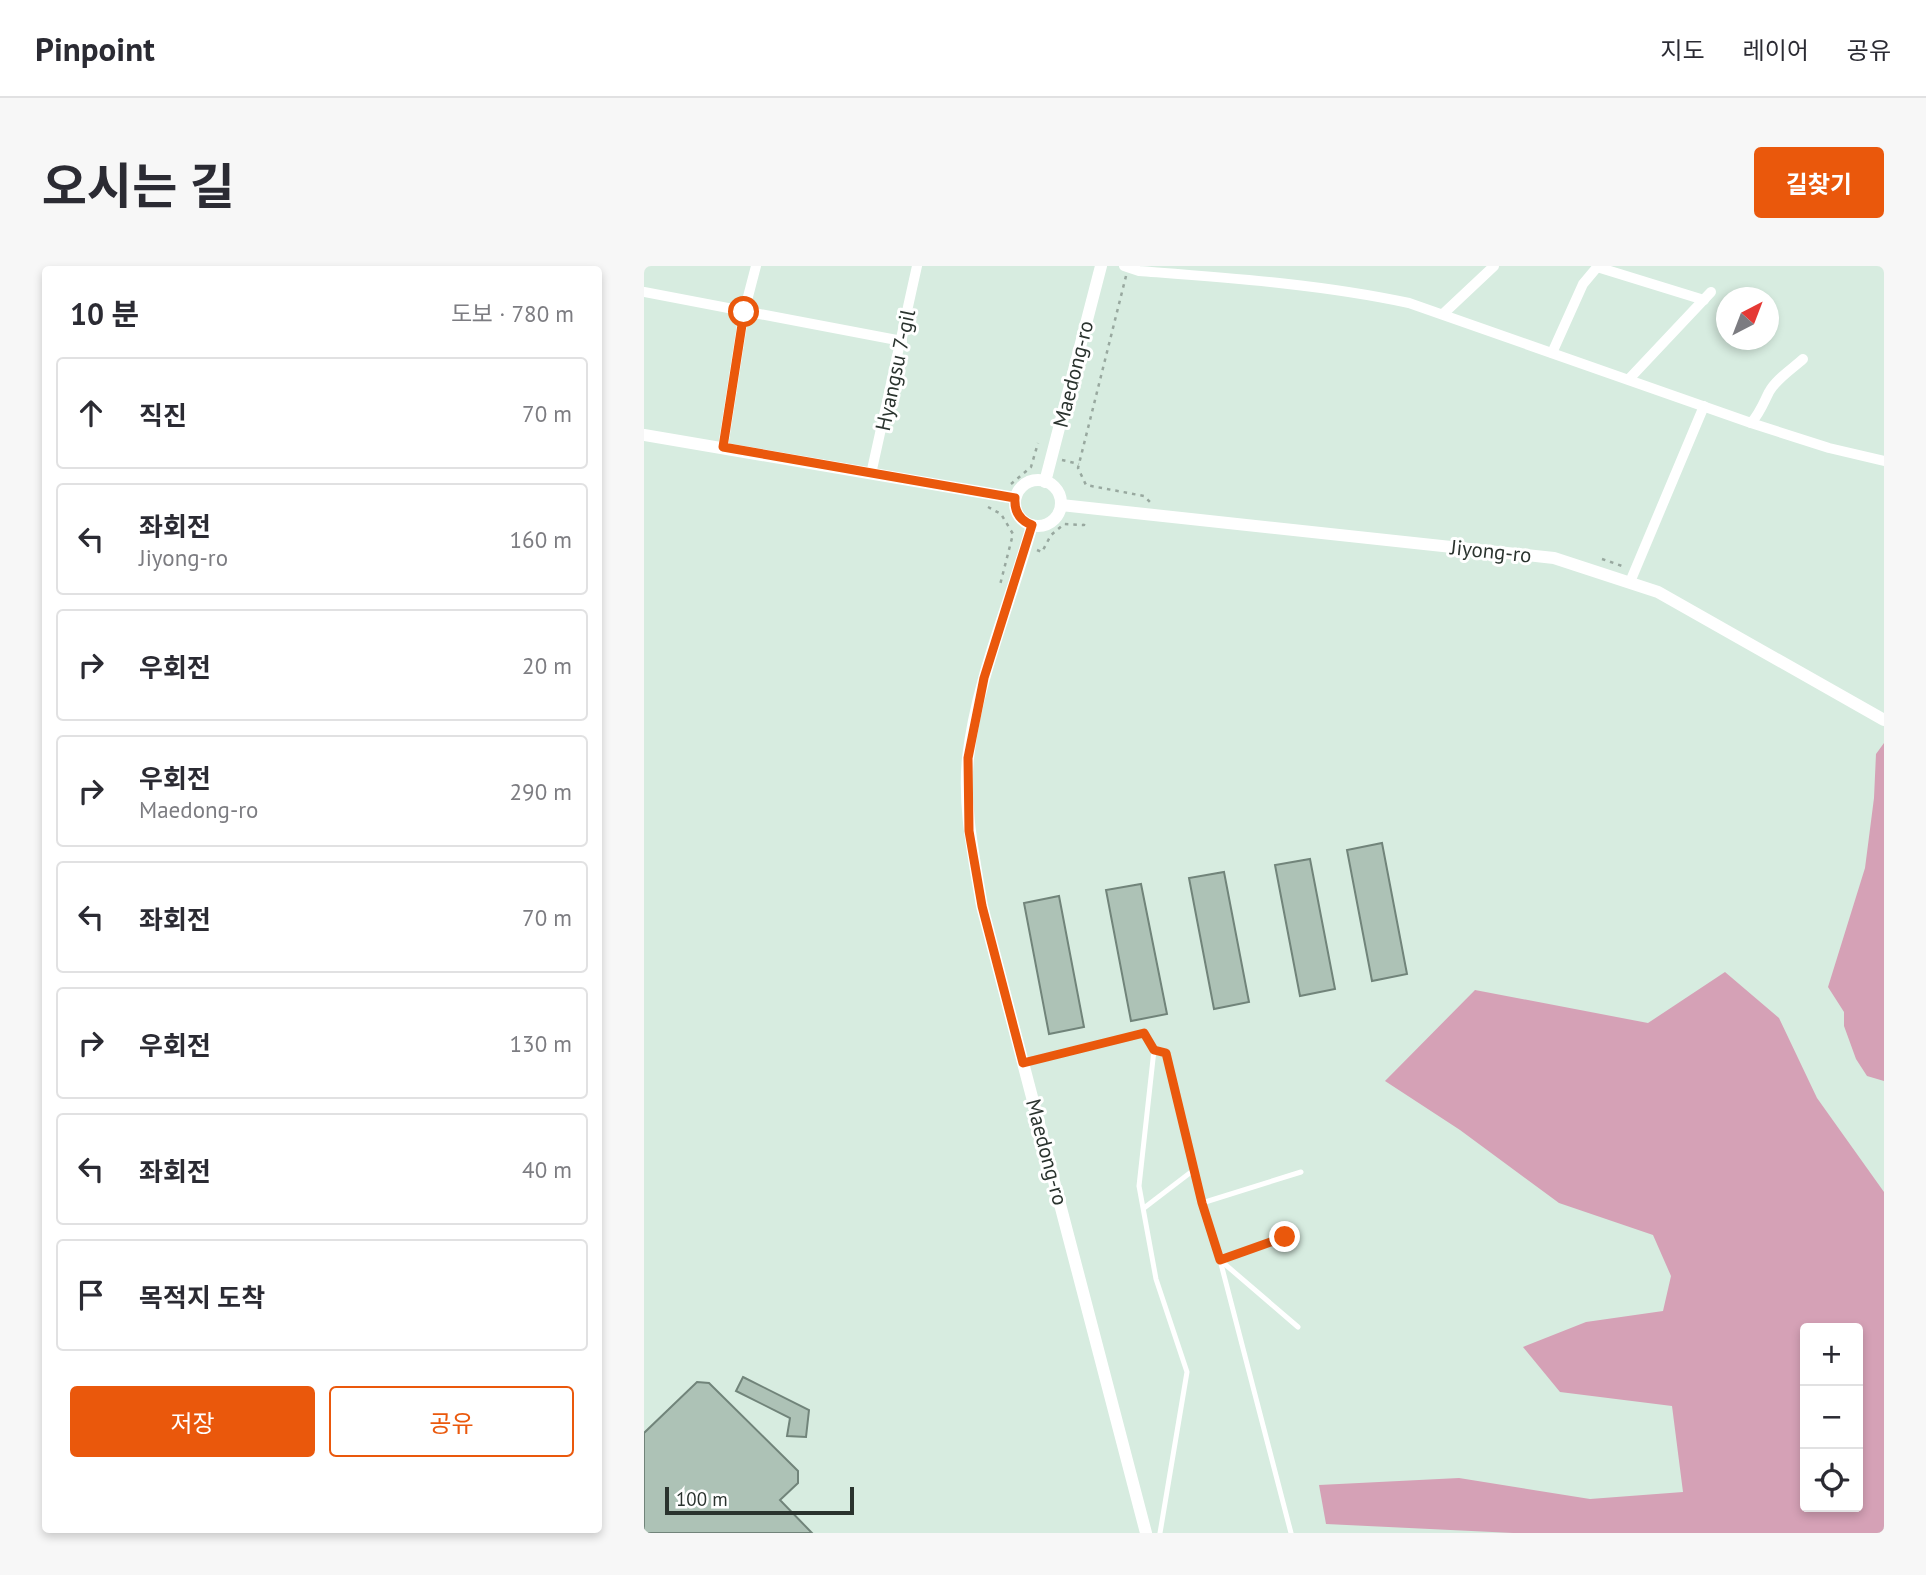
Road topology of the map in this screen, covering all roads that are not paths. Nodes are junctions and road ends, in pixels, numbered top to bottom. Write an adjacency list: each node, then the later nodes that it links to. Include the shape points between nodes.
1 (756, 266): 8 (street)
2 (917, 266): 10 (street, Hyangsu 7-gil)
3 (1101, 266): 20 (street, Maedong-ro)
4 (1494, 266): 9 (street)
5 (1126, 267): 9 (street, via 1356,291)
6 (1598, 267): 11 (street, via 1583,284); 13 (street, via 1707,296)
7 (644, 292): 8 (street)
8 (744, 312): 10 (street); 17 (street)
9 (1443, 314): 11 (street)
10 (901, 341): 19 (street, Hyangsu 7-gil)
11 (1552, 353): 13 (street)
12 (1803, 359): 15 (street, via 1777,381)
13 (1629, 379): 14 (street)
14 (1704, 406): 15 (street); 24 (street)
15 (1751, 423): 18 (street)
16 (644, 435): 17 (street)
17 (723, 447): 19 (street)
18 (1884, 461)
19 (872, 474): 21 (street)
20 (1045, 482): 21 (street, via 1026,483); 22 (street, via 1056,490)
21 (1015, 498): 23 (street, via 1019,517)
22 (1061, 505): 23 (street, via 1051,522); 24 (street, Jiyong-ro, via 1554,558)
23 (1032, 525): 27 (street, Maedong-ro, via 984,678 968,758 969,831 982,906)
24 (1633, 576): 25 (street, Jiyong-ro)
25 (1884, 720)
26 (1154, 1050): 27 (lane, via 1144,1033); 28 (lane, via 1166,1053); 31 (lane, via 1139,1186)
27 (1023, 1063): 35 (street, Maedong-ro)
28 (1195, 1169): 30 (lane); 31 (lane)
29 (1301, 1172): 30 (lane)
30 (1202, 1203): 33 (lane)
31 (1144, 1208): 36 (lane, via 1156,1279 1187,1372)
32 (1285, 1237): 33 (lane)
33 (1220, 1260): 34 (lane); 37 (lane)
34 (1298, 1327)
35 (1146, 1533)
36 (1160, 1533)
37 (1291, 1533)

